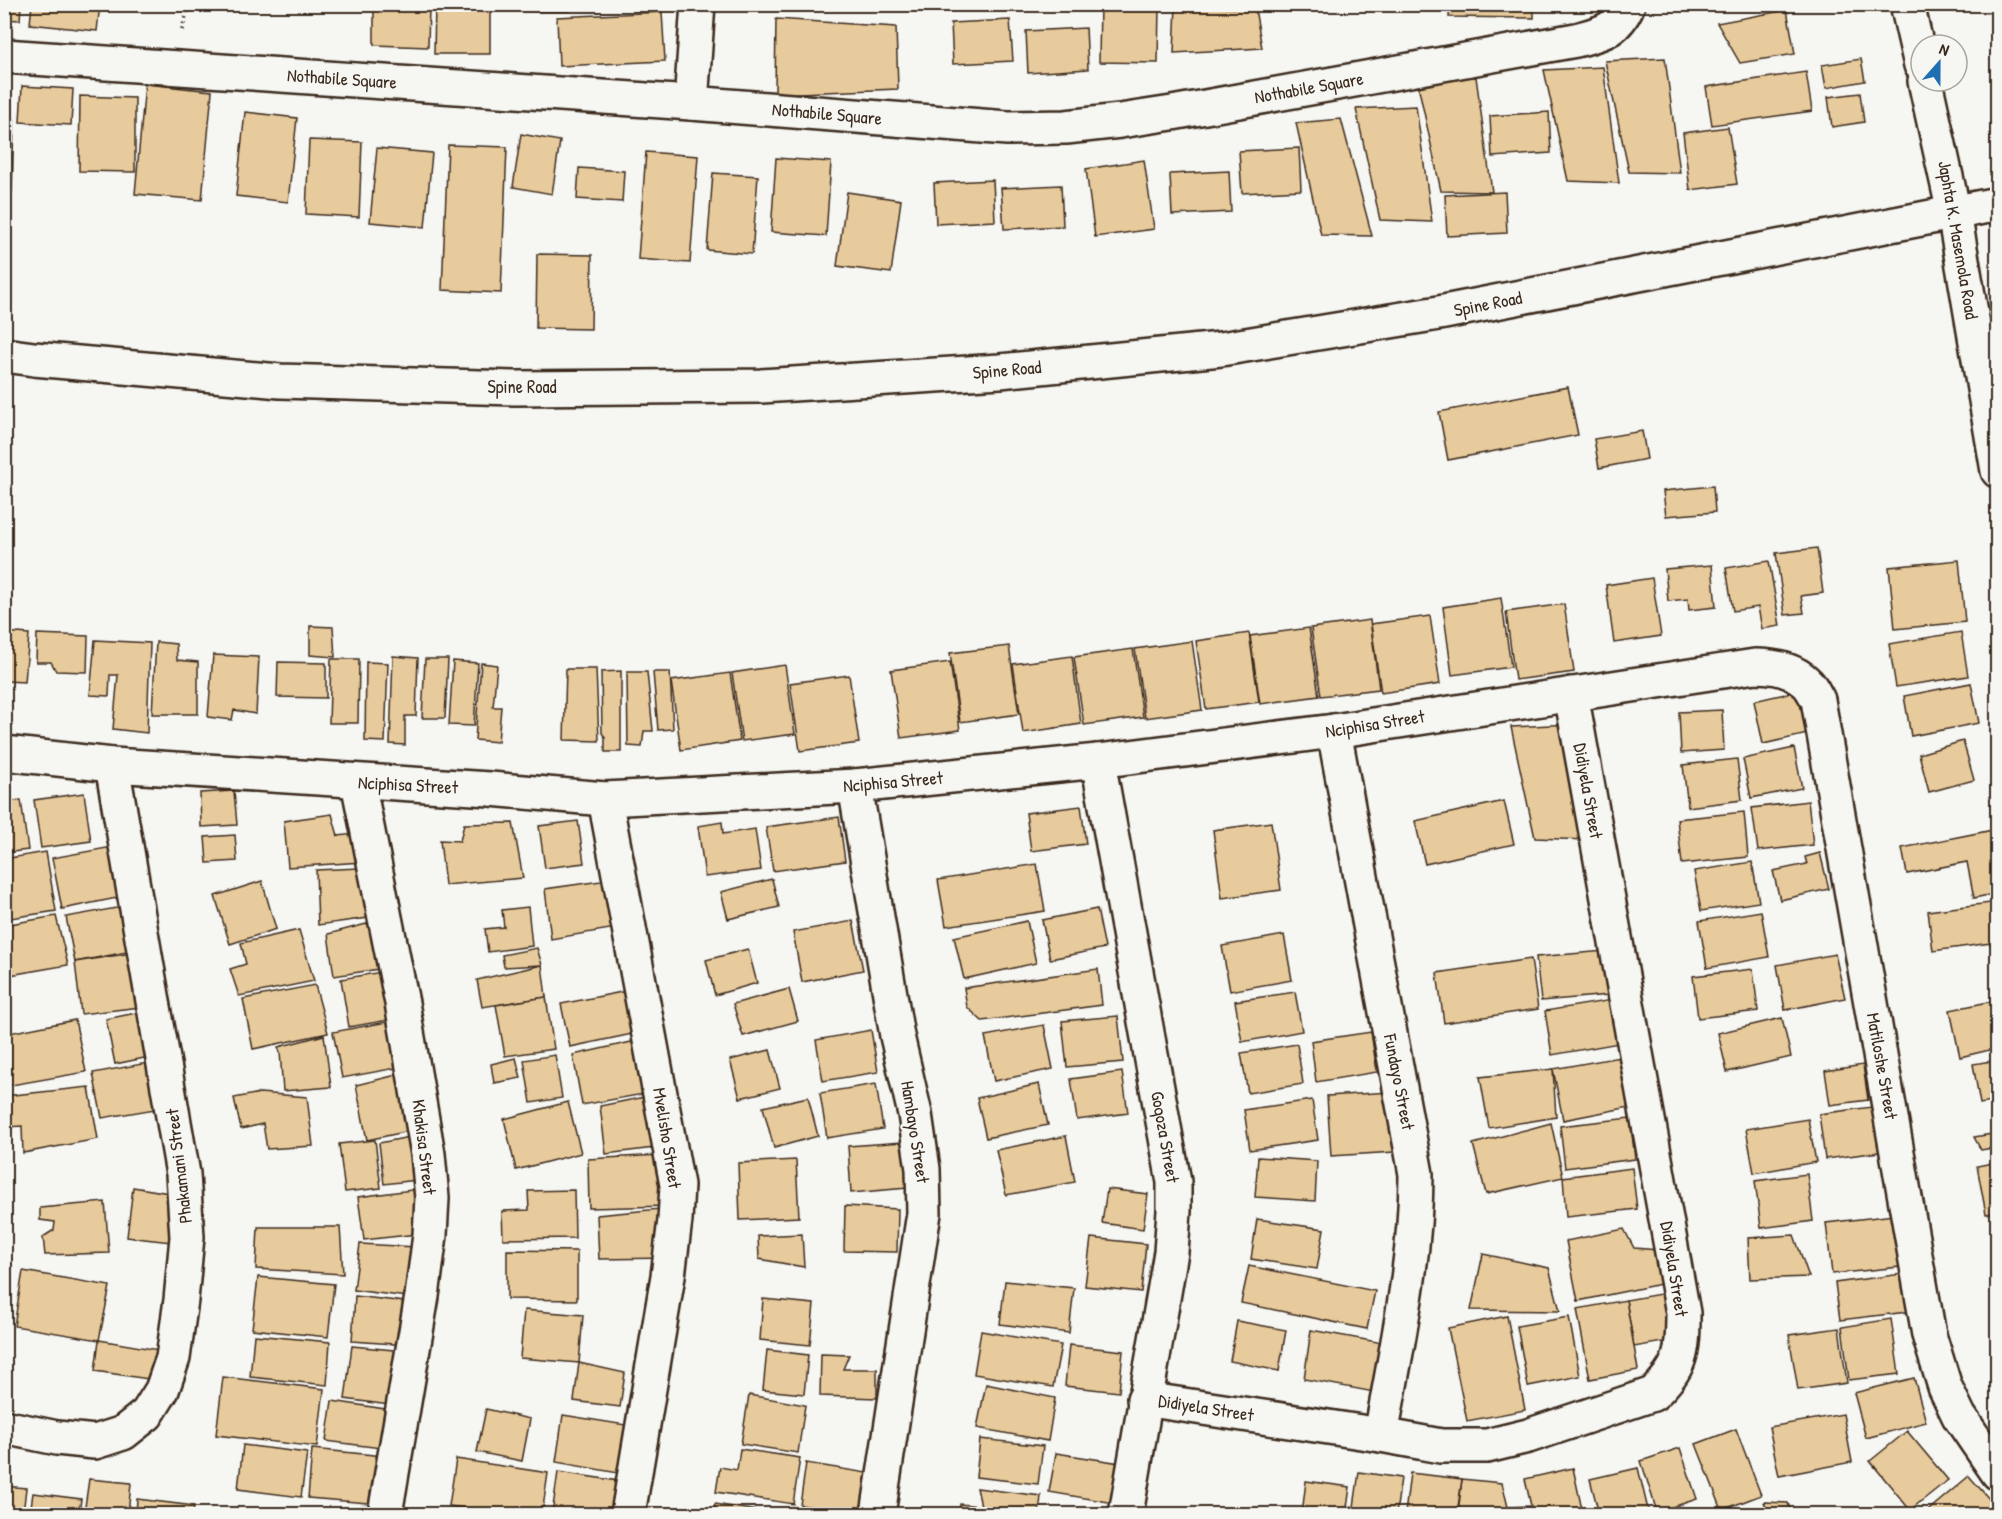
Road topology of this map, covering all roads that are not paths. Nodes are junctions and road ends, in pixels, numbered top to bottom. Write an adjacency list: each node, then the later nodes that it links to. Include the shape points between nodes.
1 (698, 4): 7 (street)
2 (1628, 4): 7 (street, Nothabile Square, via 1621,21 1601,34 1576,40 1120,121 1066,127 1007,128)
3 (1907, 4): 4 (street)
4 (1914, 33)
5 (4, 56): 7 (street, Nothabile Square)
6 (1928, 93): 9 (street, Japhta K. Masemola Road)
7 (691, 103)
8 (1998, 204): 9 (street, Spine Road)
9 (1954, 213): 10 (street, Spine Road, via 1439,313 1244,346 988,372 761,386 514,388 280,381); 11 (street, Japhta K. Masemola Road)
10 (4, 355)
11 (1998, 471)
12 (1776, 666): 13 (street, Nciphisa Street); 24 (street, Matiloshe Street, via 1808,684 1818,700 1929,1335 1945,1387 1959,1416)
13 (1571, 694): 14 (street, Nciphisa Street); 23 (street, Didiyela Street, via 1683,1313 1679,1361 1669,1380 1653,1394 1528,1436 1487,1446 1441,1446)
14 (1334, 731): 16 (street, Nciphisa Street); 23 (street, Fundayo Street, via 1416,1174 1413,1249)
15 (4, 753): 17 (street, Nciphisa Street)
16 (1098, 761): 19 (street, Nciphisa Street); 21 (street, Goqoza Street, via 1174,1182 1171,1252)
17 (112, 765): 18 (street, Nciphisa Street); 22 (street, Phakamani Street, via 183,1174 187,1237 173,1358 162,1389 147,1414 123,1433 94,1442)
18 (358, 782): 20 (street, Nciphisa Street); 25 (street, Khakisa Street, via 402,1003 432,1198 422,1296)
19 (855, 786): 20 (street, Nciphisa Street); 27 (street, Hambayo Street, via 923,1169 922,1225)
20 (605, 800): 26 (street, Mvelisho Street, via 677,1185 668,1276)
21 (1144, 1399): 23 (street, Didiyela Street); 28 (street, Goqoza Street)
22 (4, 1427)
23 (1381, 1435)
24 (1998, 1473)
25 (385, 1515)
26 (628, 1515)
27 (878, 1515)
28 (1126, 1515)

